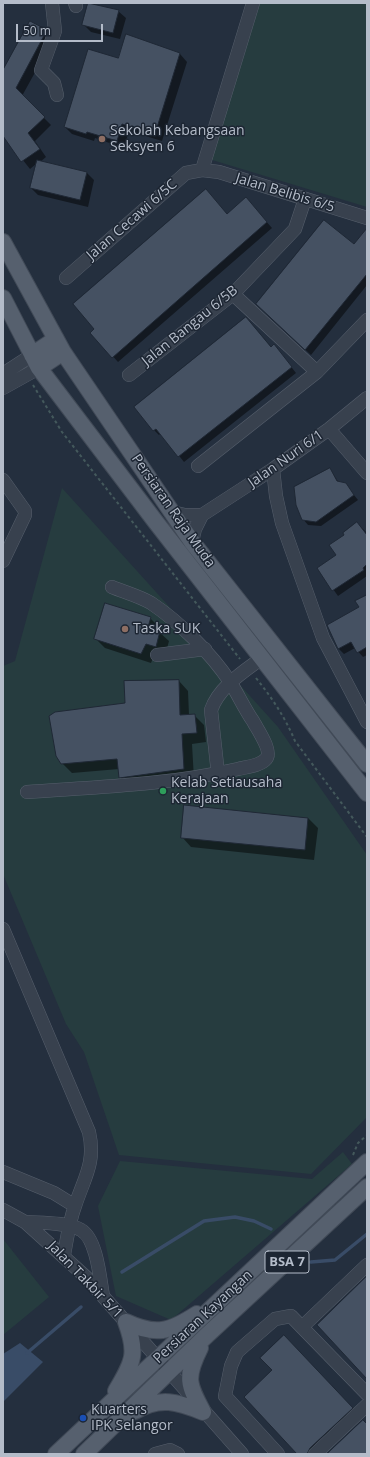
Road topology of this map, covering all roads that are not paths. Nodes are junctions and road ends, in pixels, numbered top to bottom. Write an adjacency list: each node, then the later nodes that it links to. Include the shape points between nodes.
1 (52, 3): 3 (street, via 55,32 41,70 54,83)
2 (253, 3): 4 (street)
3 (57, 95)
4 (202, 170): 5 (street, Jalan Belibis 6/5, via 219,172); 8 (street, Jalan Cecawi 6/5C, via 186,173)
5 (306, 199): 6 (street, Jalan Belibis 6/5); 9 (street, Jalan Bangau 6/5B, via 295,229)
6 (367, 218)
7 (3, 242): 12 (main road, Persiaran Raja Muda)
8 (66, 278)
9 (233, 294): 14 (street); 16 (street, Jalan Bangau 6/5B)
10 (3, 298): 13 (main road, Persiaran Raja Muda)
11 (367, 320): 14 (street)
12 (59, 345): 13 (main road); 24 (main road, Persiaran Raja Muda)
13 (32, 366): 15 (street); 17 (street); 31 (main road, Persiaran Raja Muda)
14 (317, 372): 20 (street)
15 (3, 374)
16 (129, 375)
17 (3, 388)
18 (367, 398): 19 (street, Jalan Nuri 6/1)
19 (329, 429): 21 (street, Jalan Nuri 6/1); 22 (street)
20 (198, 466)
21 (273, 469): 25 (street, Jalan Nuri 6/1); 33 (street, via 282,523 323,638)
22 (367, 473)
23 (3, 480): 27 (street, via 25,511 25,516)
24 (172, 512): 25 (street); 26 (main road, Persiaran Raja Muda)
25 (202, 515): 26 (street)
26 (192, 542): 34 (main road, Persiaran Raja Muda)
27 (3, 561)
28 (112, 587): 29 (street, via 150,603)
29 (205, 649): 30 (street); 32 (street)
30 (157, 656)
31 (262, 658): 32 (street); 37 (main road, Persiaran Raja Muda)
32 (231, 682): 35 (street, via 214,701 211,710); 35 (street, via 268,754 266,759 257,764)
33 (367, 722)
34 (367, 764)
35 (218, 774): 36 (street, via 139,785)
36 (27, 792)
37 (367, 793)
38 (3, 929): 42 (street, via 91,1143 89,1172)
39 (367, 1162): 49 (main road, Persiaran Kayangan / BSA 7)
40 (3, 1172): 42 (street, via 54,1193)
41 (367, 1187): 52 (main road, Persiaran Kayangan / BSA 7)
42 (75, 1206): 45 (street)
43 (3, 1210): 44 (street, Jalan Takbir 5/1)
44 (25, 1222): 45 (street); 46 (street, Jalan Takbir 5/1)
45 (69, 1226): 46 (street); 48 (street, via 81,1230 89,1238)
46 (64, 1255): 48 (street, Jalan Takbir 5/1)
47 (367, 1265): 51 (street)
48 (103, 1296): 50 (street, Jalan Takbir 5/1)
49 (224, 1297): 50 (main road, via 179,1325 157,1332 143,1330); 53 (main road, Persiaran Kayangan / BSA 7)
50 (126, 1322): 53 (street, Jalan Takbir 5/1); 57 (main road, via 133,1340 132,1361)
51 (302, 1327): 55 (street); 65 (street, via 290,1316 275,1319 237,1352 231,1366 225,1396)
52 (206, 1336): 54 (main road, Persiaran Kayangan / BSA 7); 58 (main road, via 192,1364 189,1377 192,1391)
53 (159, 1359): 54 (street, Jalan Takbir 5/1); 57 (main road, Persiaran Kayangan / BSA 7)
54 (170, 1372): 58 (street, Jalan Takbir 5/1); 59 (main road, Persiaran Kayangan / BSA 7)
55 (367, 1394)
56 (367, 1405): 66 (street)
57 (107, 1406): 60 (main road, Persiaran Kayangan / BSA 7)
58 (203, 1412): 59 (main road, via 177,1402 161,1401 141,1407); 64 (street, Jalan Takbir 5/1)
59 (121, 1420): 61 (main road, Persiaran Kayangan / BSA 7)
60 (56, 1454)
61 (84, 1454)
62 (154, 1454): 63 (street, via 170,1450)
63 (178, 1454)
64 (242, 1454)
65 (278, 1454)
66 (315, 1454)

